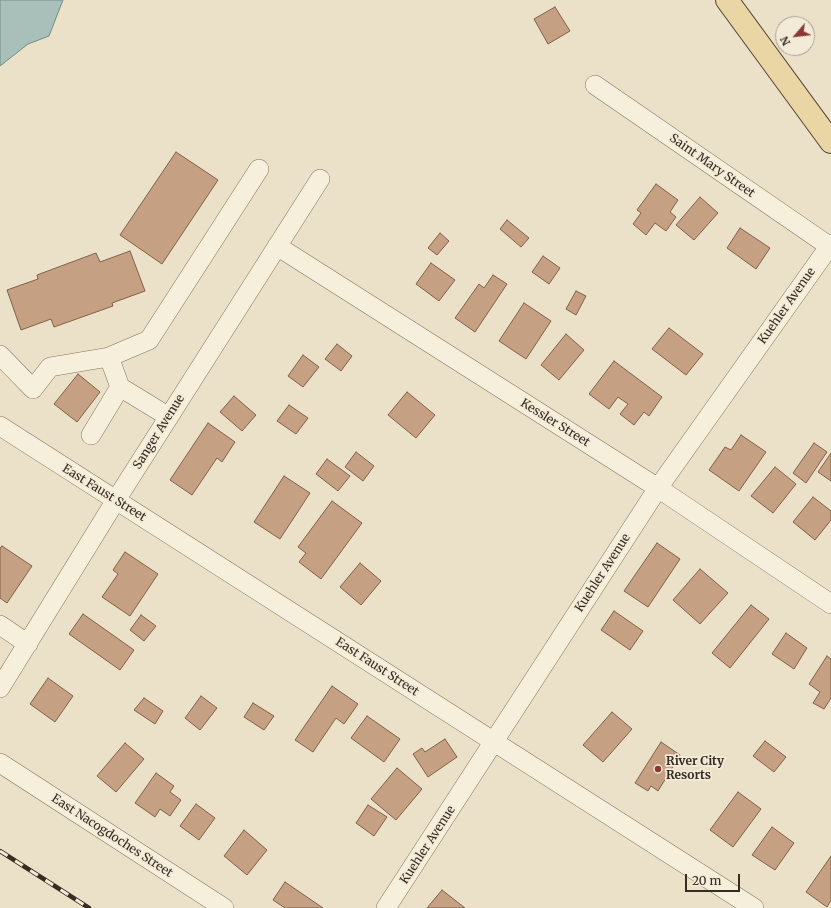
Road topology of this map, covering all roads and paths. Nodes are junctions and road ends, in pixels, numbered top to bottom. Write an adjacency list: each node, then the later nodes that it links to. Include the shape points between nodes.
1 (727, 0): 3 (main road)
2 (595, 85): 6 (street, Saint Mary Street)
3 (831, 142)
4 (259, 169): 9 (street, via 149,340)
5 (320, 179): 7 (street, Sanger Avenue)
6 (830, 245): 14 (street, Kuehler Avenue)
7 (277, 246): 11 (street, Sanger Avenue); 14 (street, Kessler Street)
8 (0, 355): 9 (street, via 33,389 50,367)
9 (109, 357): 10 (street)
10 (120, 387): 11 (street); 13 (street)
11 (169, 417): 15 (street, Sanger Avenue)
12 (0, 426): 15 (street, East Faust Street)
13 (91, 435)
14 (658, 488): 16 (street, Kessler Street); 20 (street, Kuehler Avenue)
15 (116, 500): 18 (street, Sanger Avenue); 20 (street, East Faust Street)
16 (831, 604)
17 (0, 625): 18 (street)
18 (28, 644): 19 (street, Sanger Avenue)
19 (0, 688)
20 (494, 742): 23 (street, Kuehler Avenue); 24 (street, East Faust Street)
21 (0, 763): 22 (street, East Nacogdoches Street)
22 (224, 908)
23 (386, 908)
24 (754, 908)

